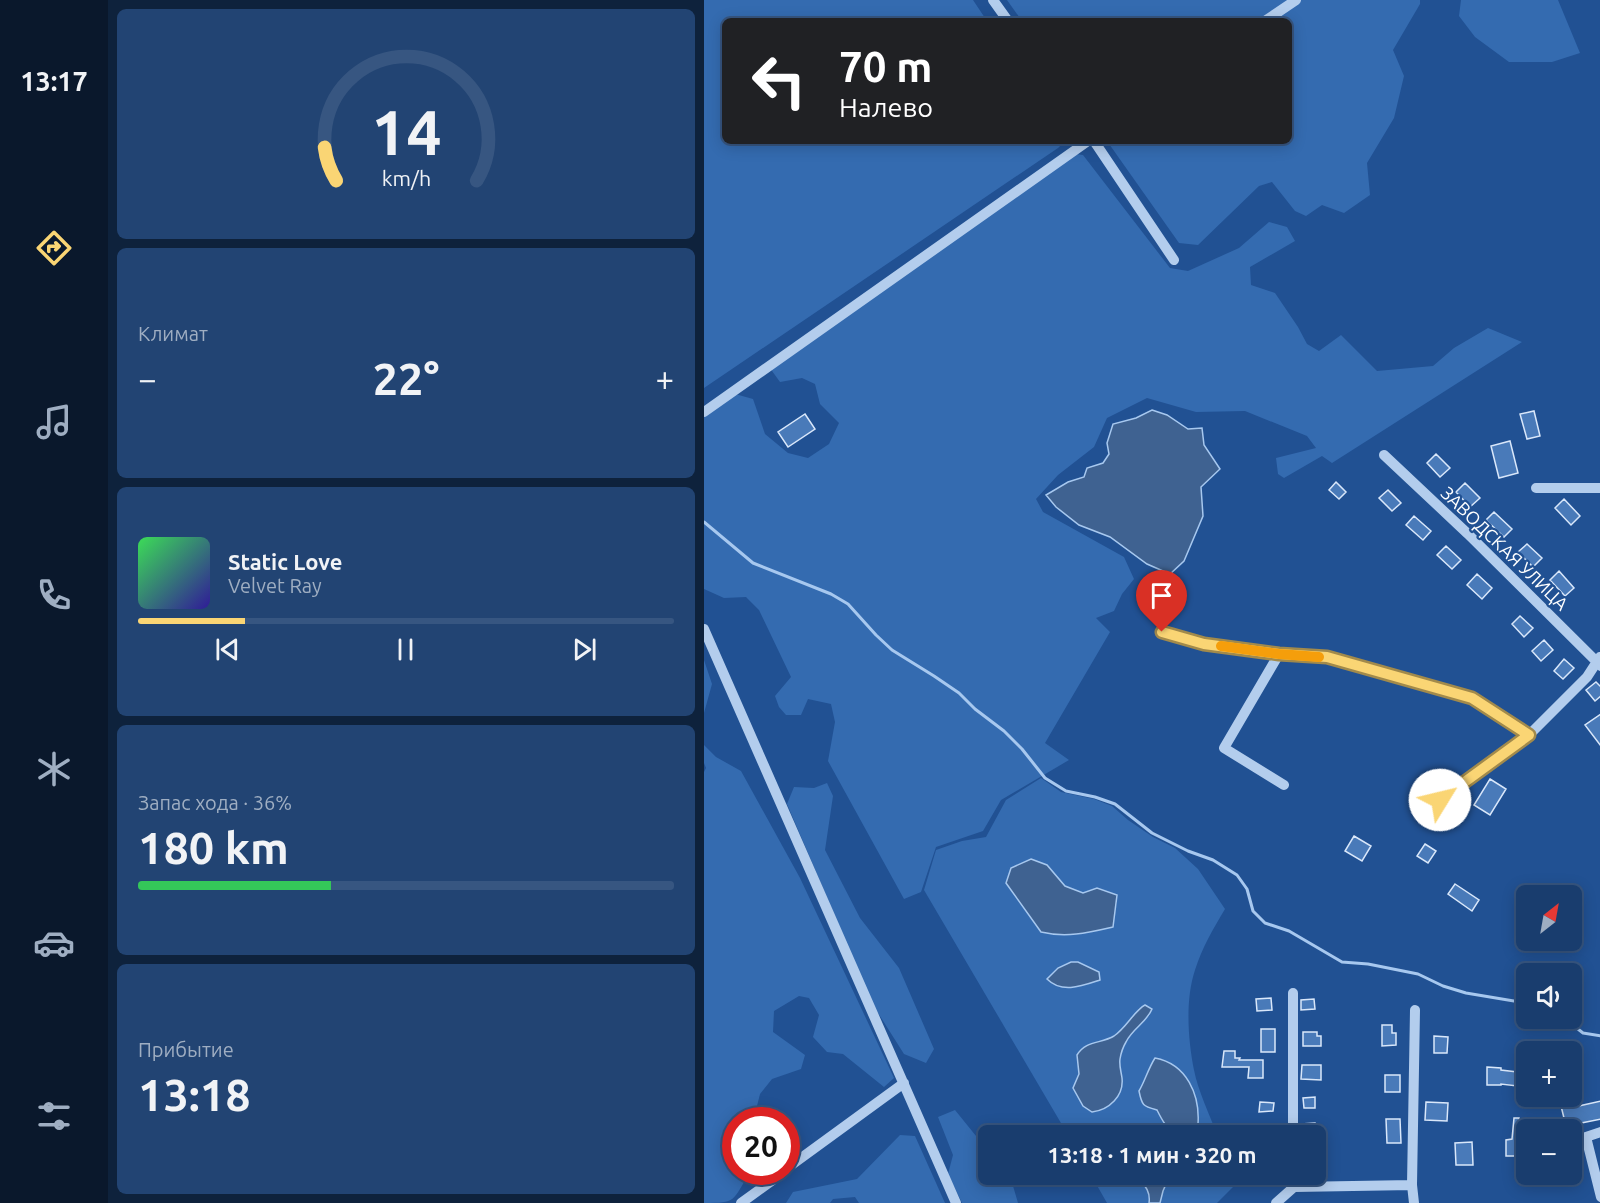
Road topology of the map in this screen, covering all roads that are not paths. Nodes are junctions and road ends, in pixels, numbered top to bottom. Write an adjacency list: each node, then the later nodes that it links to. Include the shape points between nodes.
1 (993, 0): 3 (street)
2 (1296, 0): 4 (street)
3 (1006, 18)
4 (1269, 18)
5 (1084, 144): 8 (street)
6 (1096, 144): 7 (street)
7 (1174, 260)
8 (704, 412)
9 (1385, 455): 15 (street, ЗАВОДСКАЯ УЛИЦА)
10 (1536, 488): 11 (street)
11 (1601, 488)
12 (704, 629): 21 (street)
13 (1162, 632): 14 (street, via 1204,644)
14 (1279, 654): 16 (street, via 1327,657 1472,698); 17 (street, via 1224,748)
15 (1600, 661): 16 (street)
16 (1529, 735): 18 (street)
17 (1284, 785)
18 (1440, 800)
19 (1293, 993): 22 (street)
20 (1415, 1010): 28 (street)
21 (904, 1083): 26 (street); 32 (street)
22 (1294, 1125)
23 (1601, 1132): 24 (street)
24 (1586, 1137): 25 (street); 30 (street)
25 (1582, 1138)
26 (800, 1159)
27 (765, 1185): 31 (street)
28 (1412, 1185): 29 (street); 34 (street)
29 (1294, 1187): 33 (street)
30 (1601, 1197)
31 (741, 1203)
32 (956, 1203)
33 (1276, 1203)
34 (1414, 1203)

